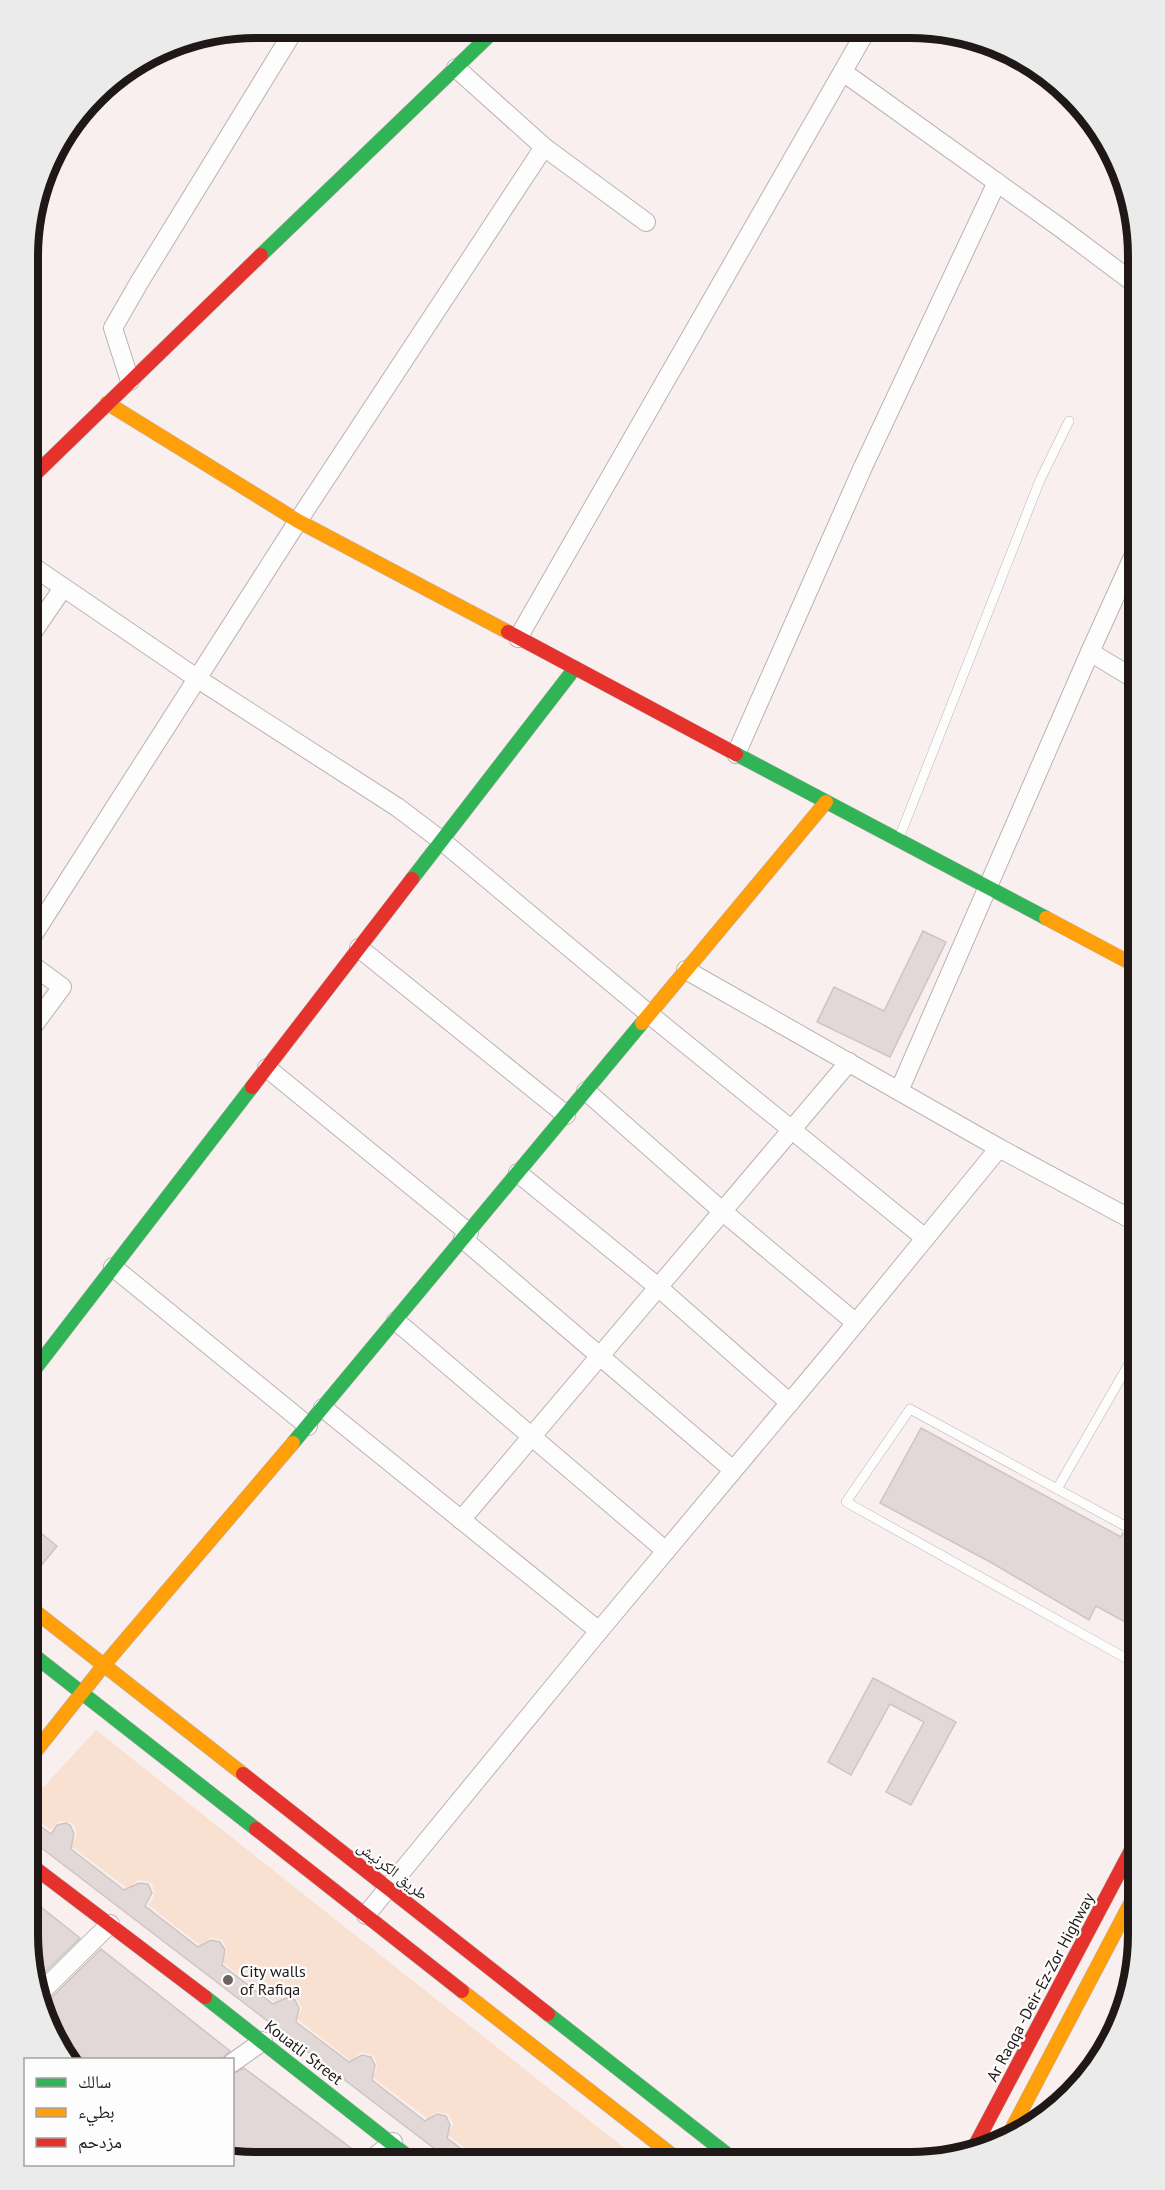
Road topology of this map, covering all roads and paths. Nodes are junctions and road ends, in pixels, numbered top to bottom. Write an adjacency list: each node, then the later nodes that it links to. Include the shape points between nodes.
1 (289, 38): 10 (street, via 113,328)
2 (487, 38): 4 (street)
3 (862, 38): 5 (street)
4 (456, 68): 6 (street); 10 (street)
5 (843, 72): 7 (street); 19 (street)
6 (544, 147): 8 (street); 14 (street)
7 (997, 182): 9 (street); 24 (street, via 862,467)
8 (646, 222)
9 (1128, 279)
10 (130, 381): 11 (street)
11 (107, 403): 13 (street); 14 (street)
12 (1069, 421): 26 (lane, via 1040,480)
13 (38, 471)
14 (298, 521): 19 (street); 23 (street)
15 (1128, 568): 20 (street)
16 (38, 571): 17 (street)
17 (63, 588): 18 (street); 23 (street)
18 (38, 624)
19 (518, 638): 21 (street)
20 (1090, 652): 22 (street); 28 (street)
21 (575, 668): 24 (street); 27 (street)
22 (1128, 675)
23 (198, 679): 27 (street, via 397,807); 29 (street)
24 (736, 754): 25 (street)
25 (826, 802): 26 (street); 33 (street)
26 (898, 840): 28 (street)
27 (442, 841): 30 (street); 34 (street)
28 (988, 887): 31 (street); 39 (street)
29 (38, 927)
30 (359, 948): 37 (street); 40 (street)
31 (1128, 962)
32 (38, 969): 35 (street, via 62,987)
33 (686, 970): 34 (street); 36 (street)
34 (649, 1014): 38 (street); 41 (street)
35 (38, 1019)
36 (849, 1062): 39 (street); 41 (street)
37 (267, 1068): 46 (street); 48 (street)
38 (586, 1091): 40 (street); 44 (street)
39 (899, 1091): 42 (street)
40 (566, 1115): 43 (street)
41 (792, 1130): 44 (street); 47 (street)
42 (999, 1148): 45 (street); 47 (street)
43 (518, 1173): 46 (street); 49 (street)
44 (722, 1211): 49 (street); 51 (street)
45 (1128, 1217)
46 (466, 1236): 50 (street); 52 (street)
47 (925, 1238): 51 (street)
48 (113, 1267): 53 (street); 57 (street)
49 (658, 1287): 52 (street); 55 (street)
50 (396, 1321): 56 (street); 58 (street)
51 (856, 1323): 55 (street)
52 (599, 1356): 58 (street); 59 (street)
53 (38, 1365)
54 (1128, 1366): 60 (lane)
55 (790, 1403): 59 (street)
56 (323, 1408): 57 (street); 61 (street)
57 (308, 1426): 68 (street)
58 (531, 1436): 61 (street); 63 (street)
59 (734, 1470): 63 (street)
60 (1058, 1489): 62 (lane); 67 (lane, via 910,1409 846,1502)
61 (461, 1520): 65 (street)
62 (1128, 1528)
63 (666, 1551): 65 (street)
64 (38, 1614): 68 (street, طريق الكرنيش)
65 (599, 1631): 73 (street)
66 (38, 1659): 69 (street)
67 (1128, 1659)
68 (104, 1665): 69 (street); 73 (street, طريق الكرنيش)
69 (82, 1693): 70 (street); 75 (street)
70 (38, 1748)
71 (1128, 1854): 82 (street, Ar Raqqa -Deir-Ez-Zor Highway)
72 (38, 1870): 76 (street, Kouatli Street)
73 (390, 1888): 75 (street); 86 (street, طريق الكرنيش)
74 (1128, 1906): 80 (street)
75 (366, 1915): 85 (street)
76 (110, 1924): 77 (street); 78 (street, Kouatli Street)
77 (44, 1989)
78 (263, 2041): 79 (street); 81 (street, Kouatli Street)
79 (234, 2062)
80 (1013, 2126)
81 (393, 2142): 83 (street); 84 (street, Kouatli Street)
82 (977, 2142)
83 (380, 2152)
84 (404, 2152)
85 (668, 2152)
86 (723, 2152)

